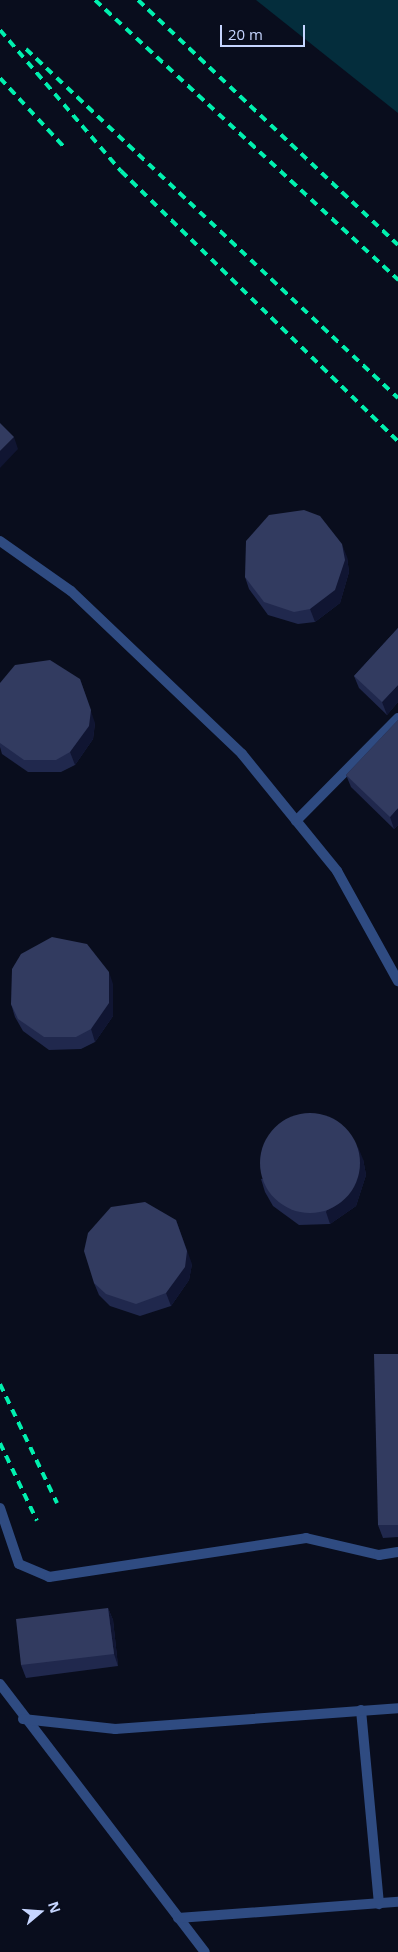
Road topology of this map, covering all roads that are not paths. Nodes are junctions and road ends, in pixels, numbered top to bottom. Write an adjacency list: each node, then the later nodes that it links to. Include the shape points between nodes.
1 (0, 541): 3 (lane, via 85,605 242,754)
2 (398, 718): 3 (lane)
3 (296, 821): 4 (lane, via 336,871)
4 (398, 981)
5 (0, 1508): 6 (lane, via 20,1564 49,1577 306,1538 380,1554)
6 (398, 1552)
7 (0, 1684): 10 (lane)
8 (398, 1708): 9 (lane)
9 (361, 1710): 10 (lane, via 114,1729); 12 (lane)
10 (23, 1719): 13 (lane)
11 (398, 1902): 12 (lane)
12 (379, 1904): 13 (lane)
13 (178, 1918): 14 (lane)
14 (205, 1952)

